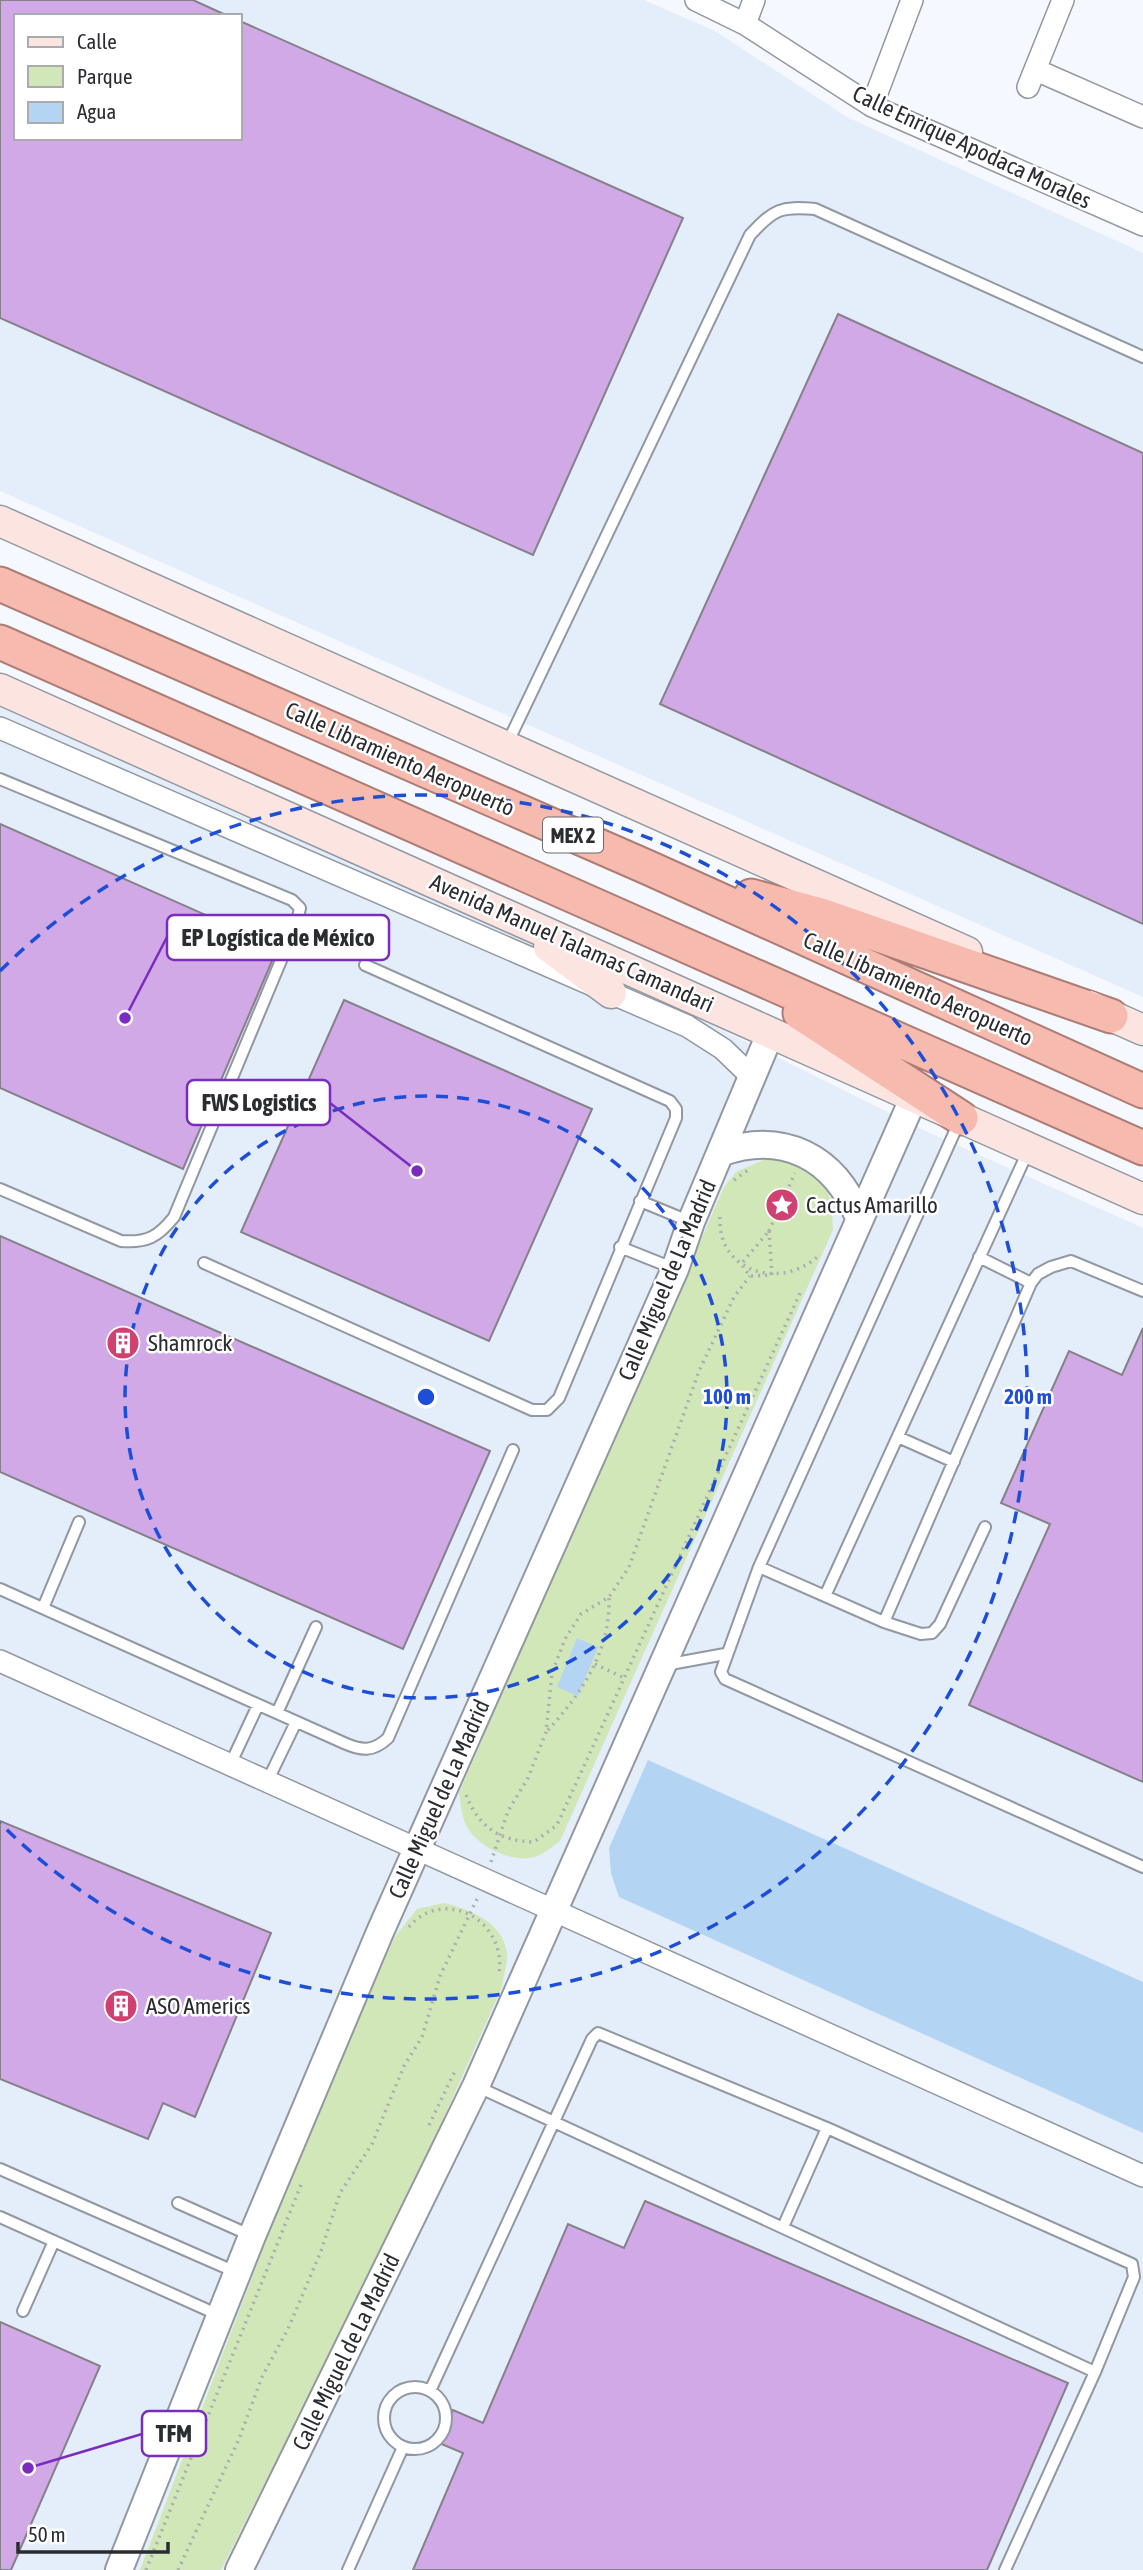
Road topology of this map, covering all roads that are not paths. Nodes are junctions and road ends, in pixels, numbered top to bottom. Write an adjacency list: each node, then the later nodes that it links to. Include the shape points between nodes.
1 (696, 0): 5 (street, Calle Enrique Apodaca Morales)
2 (754, 0): 5 (street)
3 (912, 0): 6 (street)
4 (1063, 0): 7 (street, via 1032,78)
5 (744, 24): 6 (street, Calle Enrique Apodaca Morales)
6 (872, 106): 8 (street, Calle Enrique Apodaca Morales)
7 (1143, 117)
8 (1143, 225)
9 (1143, 357): 15 (lane, via 815,209 786,207 768,216 750,235)
10 (0, 521): 15 (main road)
11 (0, 584): 17 (highway, Calle Libramiento Aeropuerto / MEX 2)
12 (0, 642): 19 (highway, MEX 2)
13 (0, 689): 18 (main road, Avenida Manuel Talamas Camandari)
14 (0, 728): 21 (street)
15 (506, 747): 22 (main road)
16 (0, 779): 32 (lane, via 292,900 298,903 300,913 174,1217 164,1228 141,1243 121,1241)
17 (649, 868): 22 (highway, via 824,916); 26 (highway, Calle Libramiento Aeropuerto / MEX 2)
18 (485, 904): 21 (main road); 24 (main road, Avenida Manuel Talamas Camandari)
19 (716, 958): 28 (highway); 30 (highway, MEX 2)
20 (365, 965): 34 (lane, via 670,1101 676,1118)
21 (611, 993): 25 (street, via 687,1026 723,1049)
22 (1111, 1016): 23 (main road)
23 (1143, 1030)
24 (771, 1034): 25 (street, Calle Miguel de La Madrid); 27 (main road, Avenida Manuel Talamas Camandari)
25 (752, 1077): 31 (street, Calle Miguel de La Madrid)
26 (1143, 1091)
27 (914, 1097): 28 (main road, Avenida Manuel Talamas Camandari); 35 (street, Calle Miguel de La Madrid)
28 (961, 1118): 29 (main road, Avenida Manuel Talamas Camandari); 48 (lane)
29 (1029, 1148): 33 (main road, Avenida Manuel Talamas Camandari); 38 (lane)
30 (1143, 1148)
31 (720, 1153): 35 (street, via 762,1143 803,1153 823,1164 838,1180); 36 (street, Calle Miguel de La Madrid)
32 (0, 1189)
33 (1143, 1199)
34 (640, 1201): 36 (lane); 37 (lane)
35 (859, 1218): 56 (street, Calle Miguel de La Madrid)
36 (703, 1222): 40 (street, Calle Miguel de La Madrid)
37 (620, 1247): 39 (lane, via 559,1398 555,1405 540,1411); 40 (lane)
38 (979, 1258): 41 (lane); 43 (lane)
39 (204, 1263)
40 (675, 1269): 62 (street, Calle Miguel de La Madrid)
41 (1031, 1283): 42 (lane, via 1045,1270 1071,1261); 45 (lane)
42 (1143, 1291)
43 (898, 1437): 45 (lane); 50 (lane)
44 (513, 1450): 59 (lane, via 388,1738 375,1748 360,1750)
45 (954, 1462): 52 (lane)
46 (79, 1522): 51 (lane)
47 (985, 1527): 52 (lane, via 932,1633)
48 (759, 1567): 50 (lane); 54 (lane)
49 (0, 1589): 51 (lane)
50 (825, 1596): 52 (lane)
51 (43, 1608): 57 (lane)
52 (884, 1622)
53 (316, 1627): 58 (lane)
54 (725, 1654): 56 (lane); 63 (lane, via 721,1672 725,1679)
55 (0, 1661): 60 (street)
56 (662, 1665): 64 (street, Calle Miguel de La Madrid)
57 (258, 1704): 58 (lane); 60 (lane)
58 (277, 1713): 59 (lane)
59 (296, 1722): 61 (lane)
60 (230, 1765): 61 (street)
61 (267, 1782): 62 (street)
62 (416, 1849): 64 (street); 73 (street, Calle Miguel de La Madrid)
63 (1143, 1867)
64 (553, 1910): 65 (street, Calle Miguel de La Madrid); 69 (street)
65 (476, 2086): 66 (lane); 82 (street, Calle Miguel de La Madrid)
66 (553, 2121): 67 (lane, via 598,2033); 72 (lane); 79 (lane)
67 (827, 2128): 72 (lane); 78 (lane, via 1132,2264 1134,2277)
68 (0, 2169): 75 (lane)
69 (1143, 2176)
70 (178, 2203): 73 (lane)
71 (0, 2217): 74 (lane)
72 (783, 2227): 78 (lane)
73 (252, 2236): 75 (street, Calle Miguel de La Madrid)
74 (54, 2241): 76 (lane); 77 (lane)
75 (238, 2273): 77 (street, Calle Miguel de La Madrid)
76 (23, 2311)
77 (220, 2316): 81 (street, Calle Miguel de La Madrid)
78 (1095, 2372): 84 (lane)
79 (429, 2391): 80 (lane, via 444,2406 445,2427 433,2444); 80 (lane, via 400,2390 386,2404 384,2424)
80 (403, 2447): 83 (lane)
81 (119, 2570)
82 (239, 2570)
83 (348, 2570)
84 (1005, 2570)

